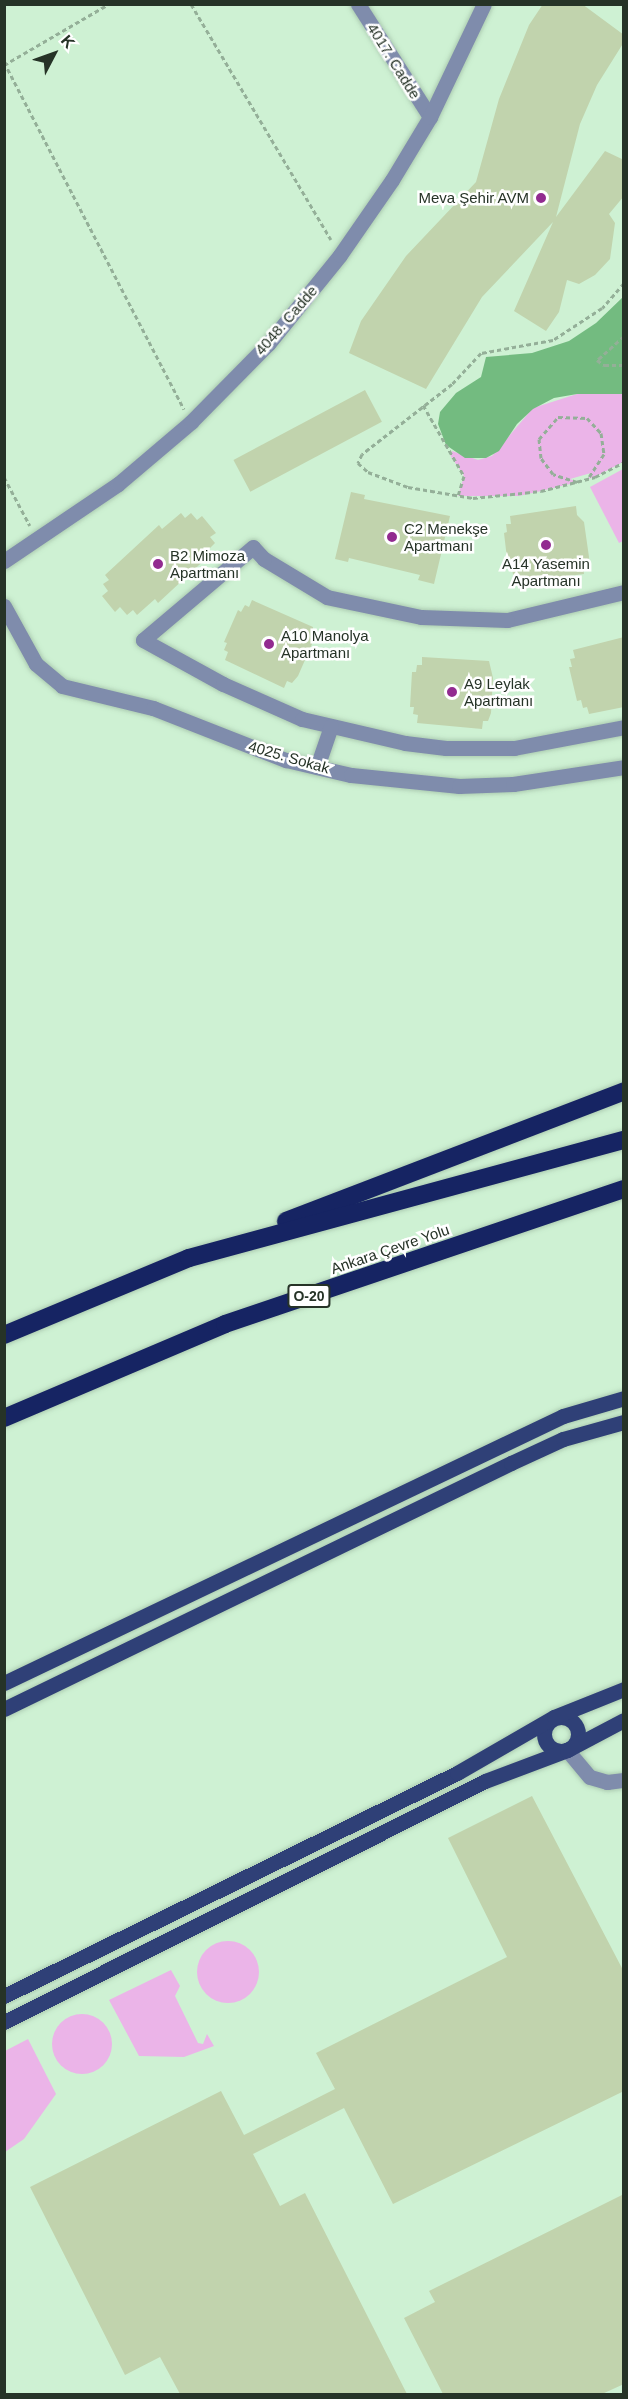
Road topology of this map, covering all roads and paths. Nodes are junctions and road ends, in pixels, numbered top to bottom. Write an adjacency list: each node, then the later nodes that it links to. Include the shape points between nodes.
1 (109, 4): 5 (path)
2 (191, 4): 7 (path)
3 (358, 4): 6 (street, 4017. Cadde)
4 (484, 4): 6 (street, 4048. Cadde)
5 (5, 63): 12 (path)
6 (430, 117): 7 (street, 4048. Cadde)
7 (340, 255): 12 (street, 4048. Cadde, via 268,344)
8 (624, 283): 11 (path, via 602,308 553,340 481,353 452,384)
9 (624, 336): 10 (path, via 597,360 604,365)
10 (624, 365)
11 (423, 405): 17 (path, via 464,476); 17 (path, via 362,454 358,463 387,480)
12 (191, 422): 18 (street, 4048. Cadde, via 118,484 44,538)
13 (624, 462): 15 (path)
14 (4, 477): 18 (path)
15 (588, 479): 16 (path); 16 (path, via 604,454 601,433 587,418 567,414 558,417 539,439 541,458 553,474)
16 (578, 482): 17 (path, via 519,496)
17 (458, 496)
18 (35, 538): 19 (street, 4048. Cadde)
19 (4, 561)
20 (624, 592): 22 (street, via 507,621 421,616 327,597 264,559 253,547 143,640 223,684 302,719)
21 (4, 606): 24 (street, 4025. Sokak, via 36,664 62,686 153,708 286,760)
22 (331, 726): 23 (street, via 436,747 514,748); 24 (street)
23 (624, 728)
24 (317, 767): 25 (street, 4025. Sokak, via 459,786 513,784)
25 (624, 767)
26 (624, 1091): 29 (highway)
27 (624, 1140): 29 (highway)
28 (622, 1190): 32 (highway, Ankara Çevre Yolu / O-20, via 225,1324)
29 (189, 1258): 30 (highway)
30 (4, 1335)
31 (624, 1398): 34 (main road, via 563,1416)
32 (4, 1418)
33 (624, 1422): 36 (main road, via 563,1439)
34 (4, 1683)
35 (624, 1689): 37 (main road)
36 (4, 1709)
37 (554, 1718): 39 (main road, via 546,1724 544,1740 557,1751); 39 (main road, via 570,1719 577,1727 578,1738); 41 (main road, via 457,1773)
38 (624, 1720): 39 (main road)
39 (567, 1750): 40 (street, via 590,1777 607,1782); 42 (main road, via 485,1781)
40 (623, 1779)
41 (4, 1996)
42 (4, 2022)

